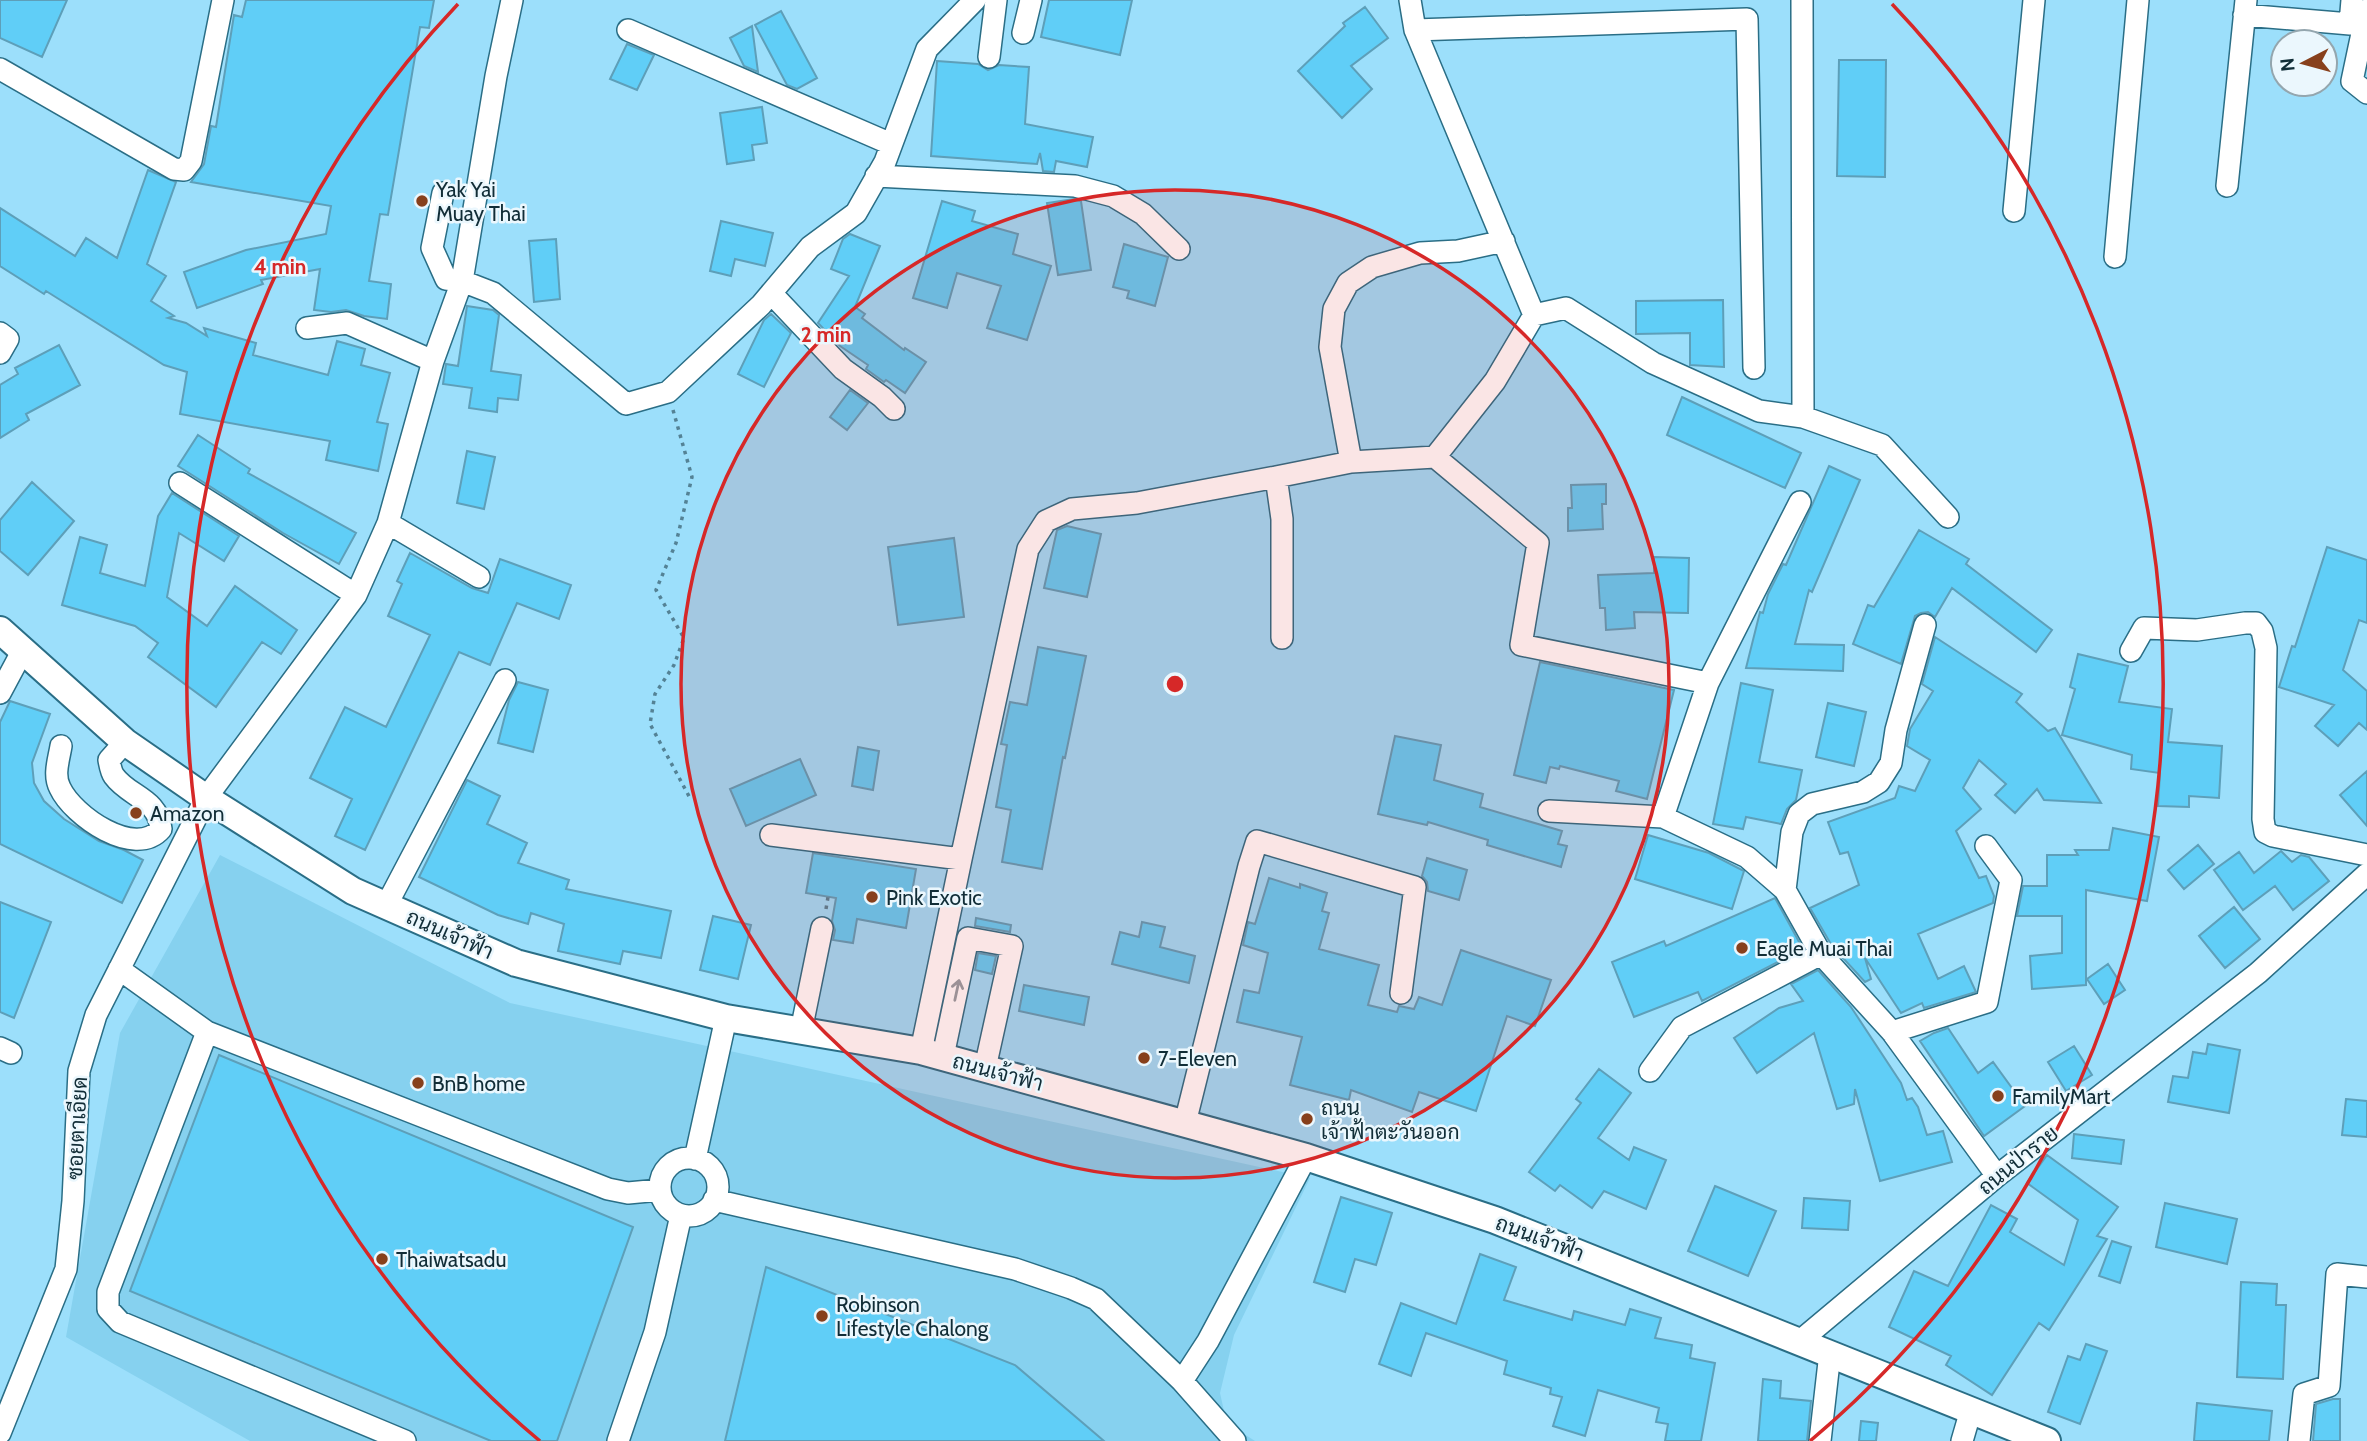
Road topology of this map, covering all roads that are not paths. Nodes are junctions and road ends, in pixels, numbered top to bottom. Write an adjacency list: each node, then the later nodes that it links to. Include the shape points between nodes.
1 (223, 0): 17 (street, via 191,161 184,170 174,170)
2 (512, 0): 27 (street, ซอยตาเอียด)
3 (975, 0): 19 (street, via 927,49)
4 (996, 0): 16 (street)
5 (1031, 0): 15 (street)
6 (1410, 0): 14 (street)
7 (1802, 0): 36 (street)
8 (2034, 0): 23 (street)
9 (2138, 0): 26 (street)
10 (2352, 0): 11 (street, via 2350,24)
11 (2245, 8): 21 (street)
12 (2367, 10): 18 (street, via 2352,81)
13 (628, 30): 19 (street)
14 (1415, 30): 24 (street); 34 (street, via 1747,19)
15 (1023, 33)
16 (989, 57)
17 (0, 69)
18 (2367, 93)
19 (891, 144): 20 (street)
20 (876, 176): 25 (street, via 1075,187 1113,196 1143,214); 28 (street, via 856,213 810,247)
21 (2227, 186)
22 (443, 193): 27 (street, via 432,248 446,279)
23 (2014, 211)
24 (1504, 241): 29 (street); 38 (street, via 1420,253 1372,268 1348,283 1334,309 1330,347)
25 (1179, 249)
26 (2115, 257)
27 (462, 281): 28 (street, via 492,292 626,404 668,391); 33 (street, ซอยตาเอียด)
28 (771, 293): 35 (street, via 843,369)
29 (1534, 315): 36 (street, via 1566,308 1653,363 1759,411); 37 (street, via 1495,381)
30 (307, 328): 33 (street, via 347,323)
31 (0, 333): 32 (street, via 8,339)
32 (0, 353)
33 (433, 361): 43 (street, ซอยตาเอียด)
34 (1754, 368)
35 (894, 409)
36 (1803, 417): 42 (street, via 1882,445)
37 (1435, 457): 38 (street); 52 (street, via 1538,543 1521,645)
38 (1351, 463): 39 (street)
39 (1276, 477): 48 (street, via 1282,519); 62 (street, via 1138,503 1072,509 1046,521 1028,549)
40 (180, 483): 45 (street)
41 (1800, 502): 52 (street)
42 (1948, 517)
43 (388, 523): 44 (street); 45 (street, ซอยตาเอียด)
44 (479, 577)
45 (356, 595): 56 (street, ซอยตาเอียด)
46 (1925, 625): 64 (street, via 1891,763 1879,782 1863,792 1812,804 1799,814 1792,832)
47 (0, 630): 49 (main road, ถนนเจ้าฟ้า)
48 (1282, 638)
49 (23, 650): 53 (street); 54 (main road, ถนนเจ้าฟ้า)
50 (2131, 650): 61 (street, via 2144,628 2197,630 2256,623 2266,648 2265,832)
51 (505, 680): 65 (street)
52 (1708, 683): 58 (street)
53 (0, 693)
54 (125, 742): 55 (street, via 109,760 113,775 160,817 161,829 144,840 128,840 97,825 66,799 58,786); 56 (main road, ถนนเจ้าฟ้า)
55 (61, 746)
56 (206, 798): 65 (main road, ถนนเจ้าฟ้า, via 353,891); 68 (street, ซอยตาเอียด)
57 (1549, 811): 58 (street)
58 (1663, 817): 64 (street, via 1747,857)
59 (771, 835): 62 (street)
60 (1986, 846): 73 (street, via 2011,880 1987,1002)
61 (2367, 855)
62 (961, 859): 74 (street)
63 (2367, 874): 80 (street, ถนนป่าราย, via 2258,973)
64 (1785, 890): 67 (street)
65 (386, 906): 70 (main road, ถนนเจ้าฟ้า, via 516,963)
66 (822, 929): 71 (street)
67 (1821, 954): 73 (street); 76 (street, via 1682,1027)
68 (119, 970): 72 (street); 89 (street, ซอยตาเอียด, via 96,1015 79,1071 74,1201 66,1269)
69 (1401, 993): 77 (street, via 1415,887 1257,841)
70 (726, 1018): 71 (main road, ถนนเจ้าฟ้า); 79 (street)
71 (802, 1031): 74 (main road, ถนนเจ้าฟ้า)
72 (207, 1032): 81 (street, via 608,1189 628,1193); 90 (street, via 108,1292 108,1309 120,1322)
73 (1892, 1032): 80 (street)
74 (932, 1054): 75 (main road, ถนนเจ้าฟ้า); 75 (street, one-way to 75, via 968,938 1012,946)
75 (985, 1068): 77 (main road, ถนนเจ้าฟ้า)
76 (1650, 1071)
77 (1185, 1124): 78 (main road, ถนนเจ้าฟ้า)
78 (1306, 1157): 85 (main road, ถนนเจ้าฟ้า, via 1495,1220); 87 (street)
79 (695, 1159): 81 (street, via 669,1166); 82 (street, via 715,1174)
80 (1997, 1177): 85 (street, ถนนป่าราย)
81 (660, 1190): 83 (street, via 667,1206)
82 (714, 1200): 83 (street, via 700,1213); 87 (street, via 1015,1269 1071,1288 1096,1299)
83 (681, 1215): 91 (street, via 655,1332)
84 (2367, 1277): 96 (street, via 2337,1274 2329,1386 2304,1394)
85 (1800, 1341): 86 (main road, ถนนเจ้าฟ้า)
86 (1830, 1353): 88 (main road, ถนนเจ้าฟ้า); 93 (street)
87 (1182, 1381): 92 (street)
88 (1971, 1410): 94 (street); 95 (main road, ถนนเจ้าฟ้า)
89 (0, 1433)
90 (405, 1441)
91 (618, 1441)
92 (1236, 1441)
93 (1820, 1441)
94 (1962, 1441)
95 (2047, 1441)
96 (2299, 1441)

